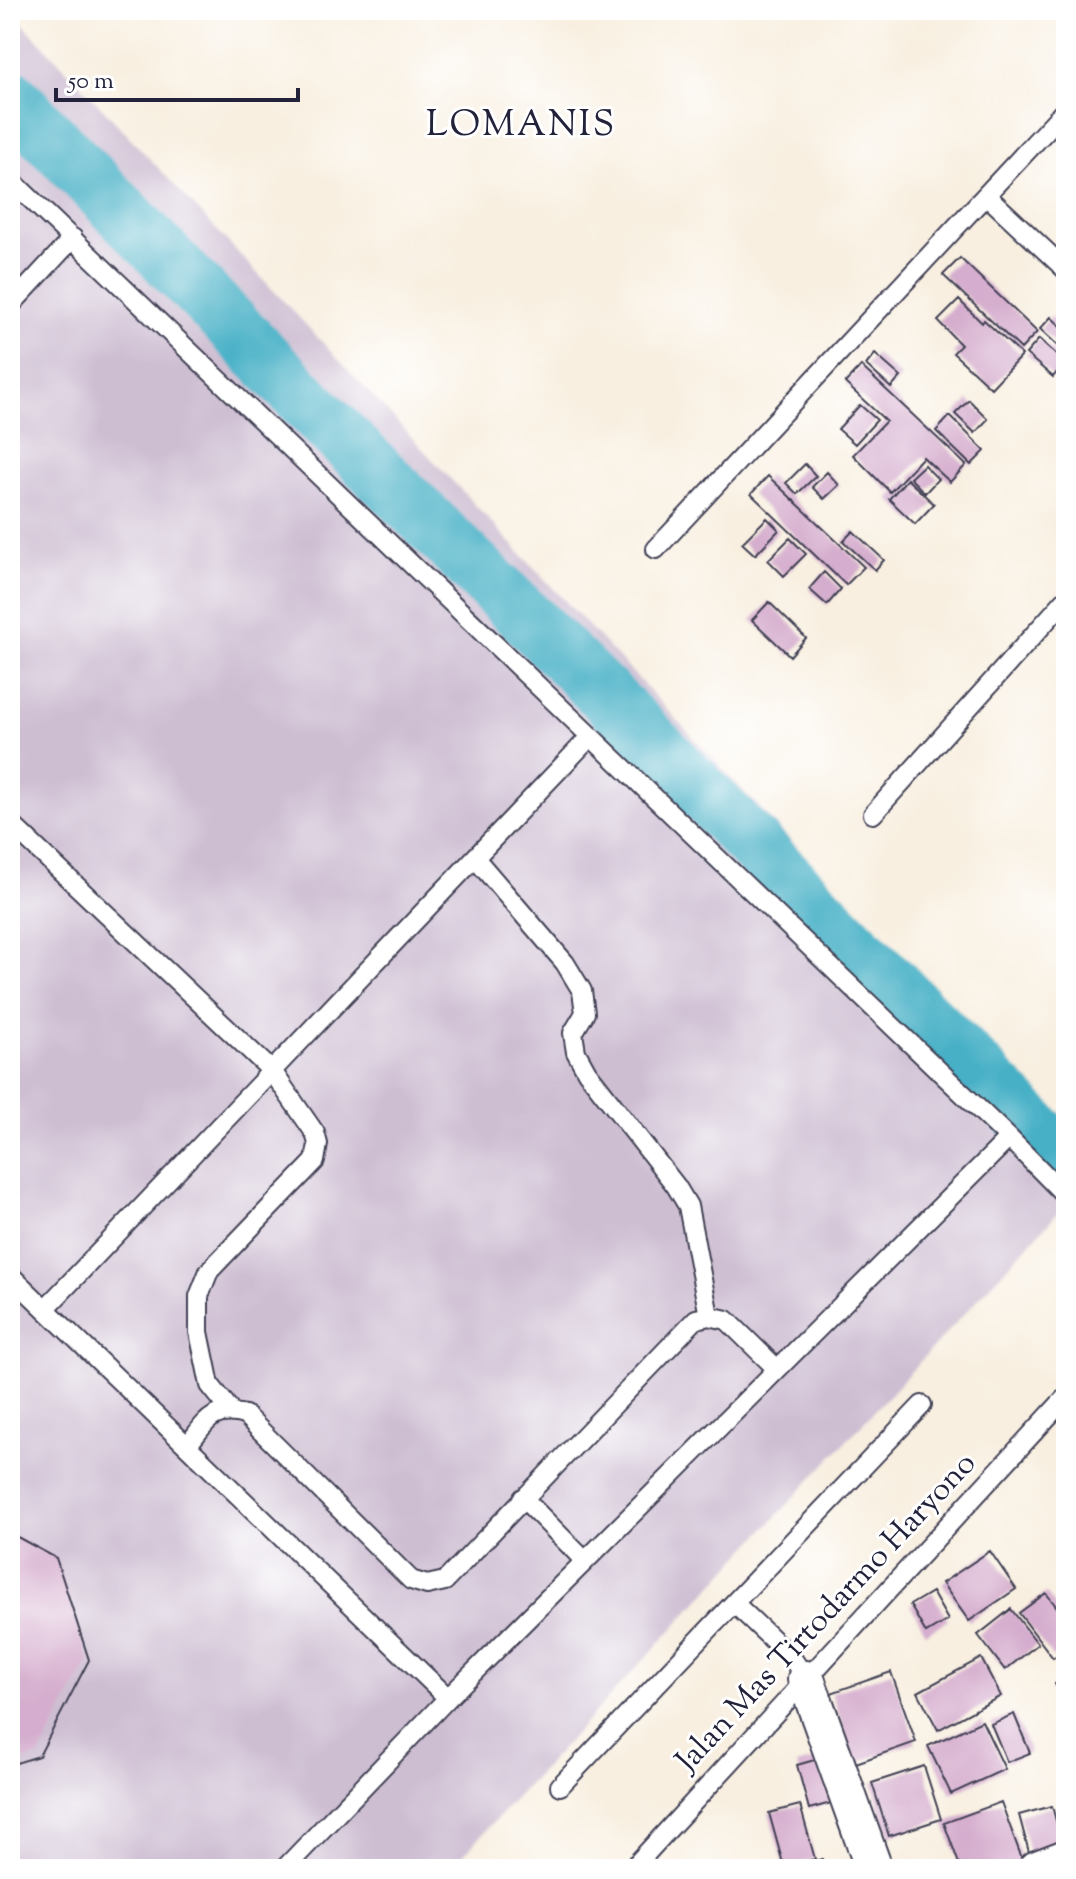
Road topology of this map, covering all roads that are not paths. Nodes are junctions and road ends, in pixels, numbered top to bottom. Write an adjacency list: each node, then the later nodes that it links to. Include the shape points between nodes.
1 (1066, 109): 3 (lane)
2 (10, 179): 4 (lane)
3 (986, 195): 5 (lane); 7 (lane)
4 (73, 238): 6 (lane); 9 (lane)
5 (1066, 270)
6 (10, 306)
7 (656, 549)
8 (1066, 599): 10 (lane)
9 (590, 737): 12 (lane); 14 (lane)
10 (873, 814)
11 (10, 823): 13 (lane)
12 (475, 858): 13 (lane); 18 (lane, via 565,963 582,991 585,1013 573,1033 576,1052 688,1206)
13 (272, 1071): 17 (lane); 22 (lane, via 318,1144 315,1161 209,1271 199,1296 199,1332 210,1385)
14 (1009, 1138): 15 (lane); 19 (lane)
15 (1066, 1196)
16 (10, 1275): 17 (lane)
17 (45, 1309): 23 (lane)
18 (709, 1316): 19 (lane, via 727,1320); 24 (lane, via 696,1319)
19 (777, 1369): 25 (lane)
20 (1066, 1397): 27 (lane, Jalan Mas Tirtodarmo Haryono)
21 (922, 1405): 26 (lane)
22 (231, 1411): 23 (lane, via 214,1415); 24 (lane, via 245,1415 411,1580 427,1585 445,1581)
23 (187, 1446): 28 (lane)
24 (523, 1498): 25 (lane)
25 (585, 1561): 28 (lane)
26 (734, 1603): 27 (lane, via 792,1658); 29 (lane)
27 (806, 1679): 32 (lane, Jalan Mas Tirtodarmo Haryono); 33 (street)
28 (448, 1698): 31 (lane)
29 (560, 1786)
30 (1066, 1858): 34 (street)
31 (284, 1869)
32 (632, 1869)
33 (874, 1869)
34 (1037, 1869)

